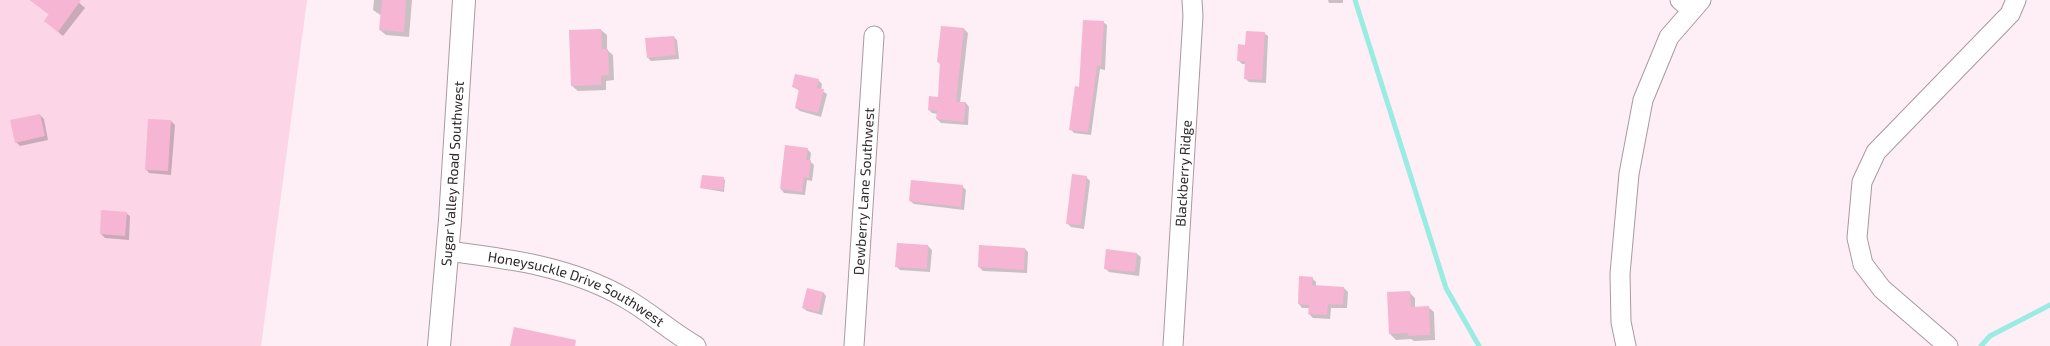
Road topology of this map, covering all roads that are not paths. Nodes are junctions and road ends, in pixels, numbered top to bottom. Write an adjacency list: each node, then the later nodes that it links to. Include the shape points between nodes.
1 (464, 0): 6 (street, Sugar Valley Road Southwest)
2 (1192, 0): 10 (street, Blackberry Ridge, via 1194,16)
3 (2016, 0): 12 (street, via 2010,14 1876,152 1862,182 1857,238 1864,264 1882,289)
4 (1691, 3): 11 (street, via 1669,37 1642,100 1629,174 1620,274 1621,322)
5 (874, 36): 9 (street, Dewberry Lane Southwest)
6 (448, 251): 7 (street, Sugar Valley Road Southwest); 8 (street, Honeysuckle Drive Southwest, via 526,262 587,278 626,298)
7 (439, 346)
8 (696, 346)
9 (854, 346)
10 (1173, 346)
11 (1626, 346)
12 (1948, 346)

